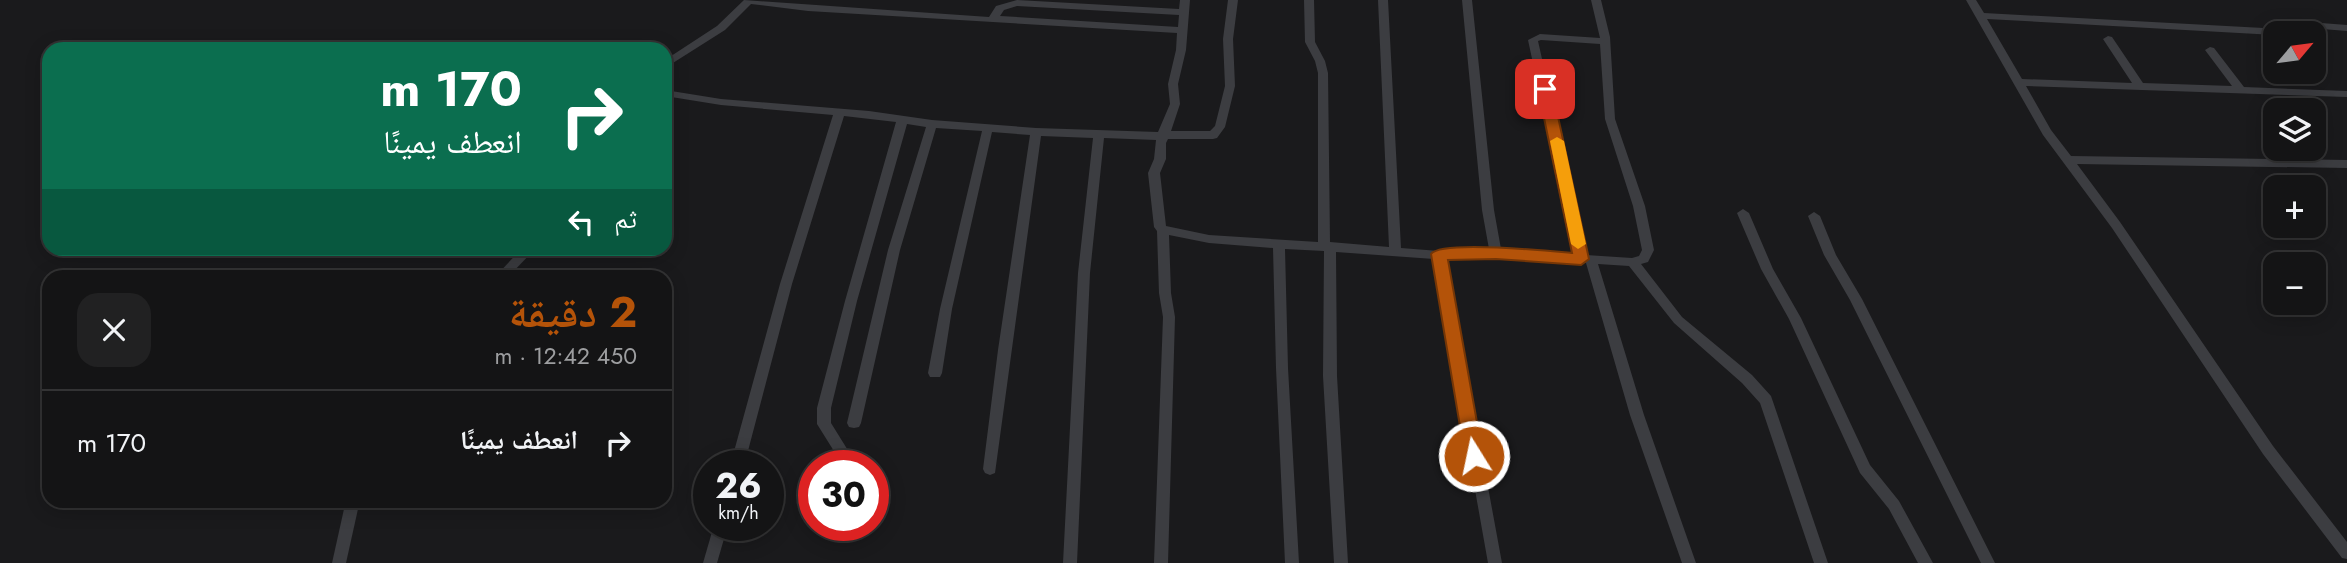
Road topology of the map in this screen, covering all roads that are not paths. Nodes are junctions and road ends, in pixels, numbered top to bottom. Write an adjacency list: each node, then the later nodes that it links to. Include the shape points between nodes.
1 (750, 0): 10 (street); 16 (street, via 721,28)
2 (1233, 0): 28 (street, via 1228,39 1230,86 1220,127 1213,135)
3 (1309, 0): 35 (street, via 1310,42 1323,73)
4 (1383, 0): 36 (street)
5 (1468, 0): 37 (street)
6 (1596, 0): 14 (street)
7 (1971, 0): 9 (street)
8 (1185, 6): 10 (street, via 1017,3 1000,8); 12 (street)
9 (1982, 16): 11 (street, via 2284,32 2295,24); 17 (street)
10 (996, 20): 12 (street)
11 (2347, 28)
12 (1182, 30): 28 (street, via 1173,84 1175,104)
13 (2108, 39): 18 (street)
14 (1604, 41): 40 (street, via 1533,40); 41 (street, via 1610,119 1639,206 1648,250 1644,259)
15 (2210, 50): 19 (street)
16 (672, 60)
17 (2017, 82): 18 (street); 29 (street)
18 (2140, 86): 19 (street)
19 (2239, 89): 21 (street)
20 (672, 94): 22 (street)
21 (2347, 94)
22 (839, 114): 23 (street); 45 (street)
23 (902, 121): 24 (street); 46 (street, via 824,408 824,424)
24 (932, 124): 25 (street); 44 (street, via 894,250)
25 (988, 128): 26 (street); 43 (street)
26 (1036, 132): 27 (street); 47 (street)
27 (1099, 134): 28 (street); 53 (street, via 1084,273)
28 (1164, 135): 33 (street, via 1154,180)
29 (2068, 160): 30 (street); 50 (street, via 2268,450)
30 (2347, 164)
31 (1743, 213): 60 (street, via 1865,469 1894,505)
32 (1814, 216): 61 (street, via 1833,262 1850,287)
33 (1163, 230): 34 (street, via 1209,239); 54 (street, via 1169,317)
34 (1279, 243): 35 (street); 55 (street)
35 (1327, 246): 36 (street); 56 (street)
36 (1395, 251): 38 (street)
37 (1496, 253): 38 (street); 40 (street)
38 (1439, 254): 57 (street)
39 (522, 256): 42 (street)
40 (1586, 260): 41 (street); 58 (street)
41 (1632, 262): 59 (street, via 1678,320 1766,400)
42 (508, 270)
43 (935, 373)
44 (854, 423)
45 (741, 450)
46 (841, 450)
47 (990, 469)
48 (351, 508): 51 (street)
49 (716, 541): 52 (street)
50 (2347, 553)
51 (339, 563)
52 (710, 563)
53 (1070, 563)
54 (1161, 563)
55 (1292, 563)
56 (1341, 563)
57 (1495, 563)
58 (1689, 563)
59 (1821, 563)
60 (1926, 563)
61 (1988, 563)

